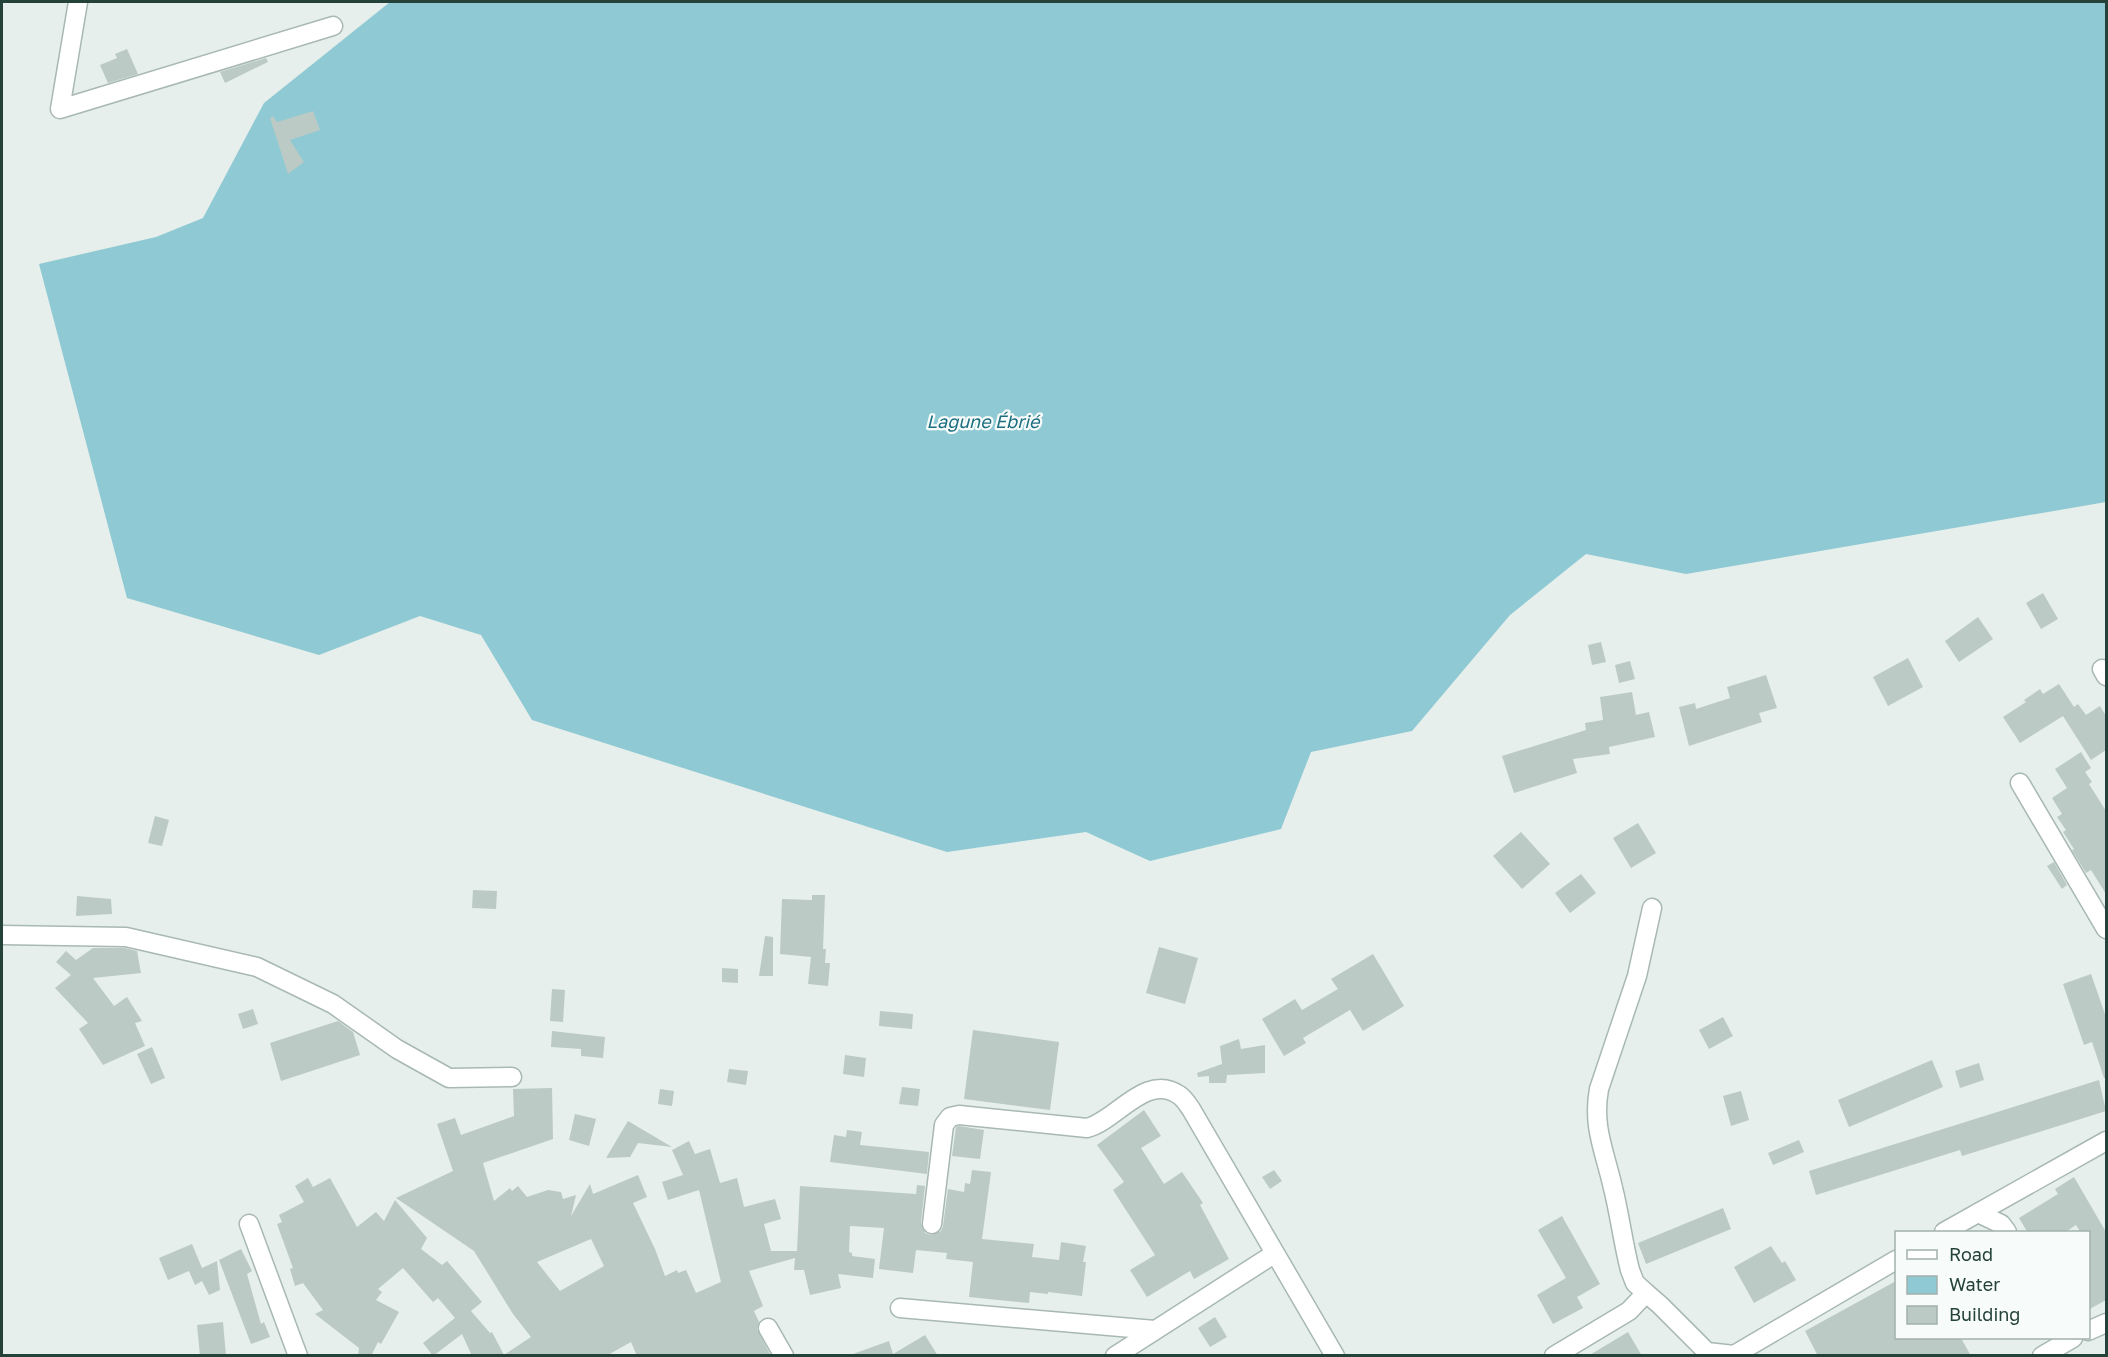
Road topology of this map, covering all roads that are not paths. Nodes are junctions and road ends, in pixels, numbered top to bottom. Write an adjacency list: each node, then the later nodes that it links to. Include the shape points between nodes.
1 (78, 2): 2 (street, via 60,110)
2 (333, 26)
3 (2020, 783): 5 (street)
4 (1652, 908): 16 (street, via 1637,976 1596,1107 1601,1146 1630,1270)
5 (2106, 929)
6 (2, 935): 7 (street, via 126,937 257,967 333,1004 449,1078)
7 (513, 1077)
8 (2106, 1141): 9 (street)
9 (1978, 1213): 12 (street); 13 (street, via 2001,1224)
10 (249, 1224): 23 (street)
11 (933, 1224): 14 (street, via 944,1125 950,1117 1087,1128 1150,1090 1166,1090 1180,1095 1191,1109)
12 (1947, 1231)
13 (2006, 1231)
14 (1274, 1254): 20 (street); 26 (street)
15 (1895, 1261): 16 (street, via 1734,1354 1707,1352)
16 (1646, 1293): 27 (street, via 1629,1311)
17 (900, 1308): 20 (street)
18 (2106, 1323): 21 (street)
19 (768, 1328): 24 (street)
20 (1155, 1330): 25 (street)
21 (2090, 1330)
22 (2067, 1339): 28 (street)
23 (298, 1356)
24 (784, 1356)
25 (1115, 1356)
26 (1335, 1356)
27 (1554, 1356)
28 (2042, 1356)

